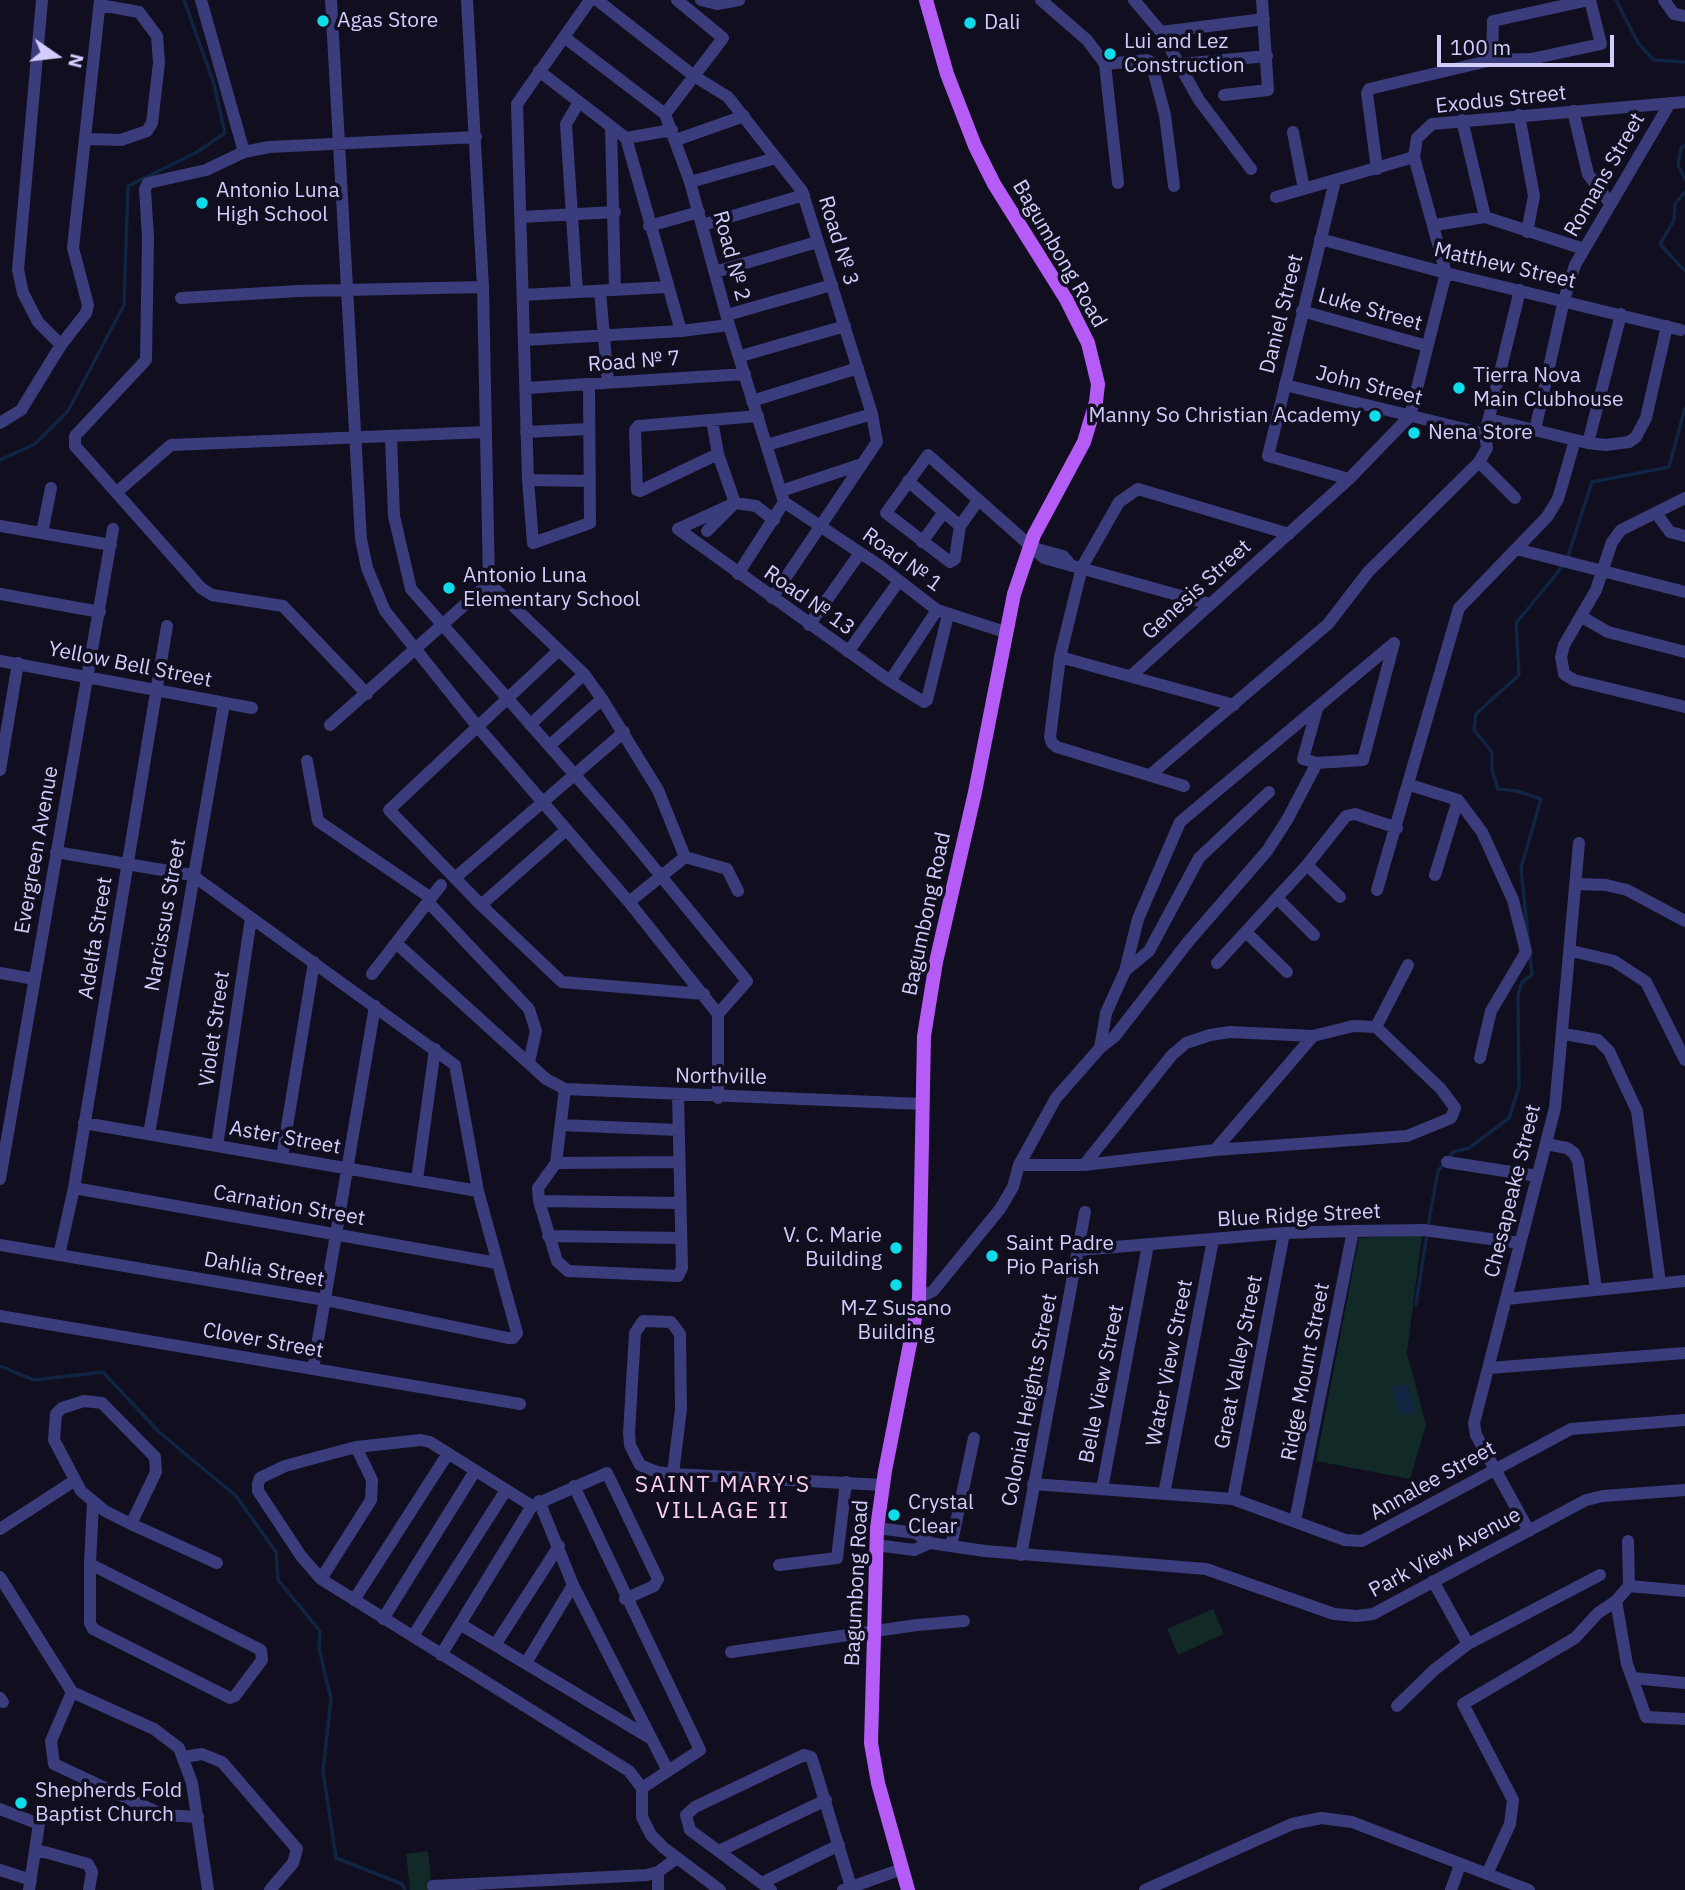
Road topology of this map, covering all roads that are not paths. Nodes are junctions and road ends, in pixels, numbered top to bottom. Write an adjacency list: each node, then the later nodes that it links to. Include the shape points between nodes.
1 (42, 0): 92 (street, via 18,270 23,293 38,322)
2 (201, 0): 43 (street)
3 (331, 0): 42 (street)
4 (467, 0): 39 (street)
5 (590, 0): 20 (street)
6 (597, 0): 26 (street, Road № 3)
7 (677, 0): 26 (street, via 722,36)
8 (701, 0): 9 (street, via 717,4)
9 (739, 0)
10 (926, 0): 144 (main road, Bagumbong Road, via 947,74 975,145 1066,299 1096,370 1096,402 1088,432)
11 (1041, 0): 23 (street, via 1087,40)
12 (1134, 0): 19 (street)
13 (1262, 0): 18 (street)
14 (1590, 0): 22 (street, via 1493,21); 22 (street, via 1601,44 1531,59)
15 (1664, 0): 17 (street, via 1674,14)
16 (100, 3): 41 (street); 41 (street, via 139,12 157,36 159,62 152,123 147,131 121,140)
17 (1685, 16)
18 (1264, 19): 19 (street); 21 (street)
19 (1161, 32): 24 (street)
20 (564, 37): 25 (street); 32 (street)
21 (1267, 56): 24 (street); 27 (street, via 1268,90)
22 (1492, 60): 47 (street, via 1369,89)
23 (1105, 64): 50 (street); 51 (street, via 1151,62 1165,115)
24 (1181, 64): 46 (street, via 1199,100)
25 (539, 71): 28 (street); 61 (street, via 517,104)
26 (694, 76): 32 (street); 34 (street, Road № 3, via 728,97)
27 (1224, 95)
28 (579, 102): 36 (street); 60 (street, via 566,124)
29 (1685, 102): 30 (street, Exodus Street)
30 (1670, 103): 31 (street, Exodus Street); 57 (street, Romans Street)
31 (1573, 111): 33 (street, Exodus Street); 57 (street, via 1588,174)
32 (665, 114): 38 (street, Road № 2)
33 (1519, 115): 35 (street, Exodus Street); 66 (street, via 1534,196)
34 (744, 116): 38 (street); 45 (street, Road № 3)
35 (1462, 120): 44 (street, Exodus Street, via 1432,124 1417,138); 62 (street)
36 (611, 127): 40 (street); 56 (street)
37 (1293, 132): 52 (street)
38 (674, 135): 40 (street); 49 (street, Road № 2)
39 (476, 137): 42 (street); 73 (street)
40 (626, 138): 53 (street)
41 (87, 139): 92 (street, via 73,248 88,305)
42 (341, 143): 43 (street); 78 (street)
43 (244, 152): 125 (street, via 206,170 148,183 145,189 146,360 74,441)
44 (1414, 157): 47 (street); 64 (street)
45 (776, 158): 49 (street); 54 (street, Road № 3)
46 (1251, 169)
47 (1377, 169): 48 (street)
48 (1335, 181): 52 (street); 67 (street, Daniel Street)
49 (690, 182): 59 (street, Road № 2)
50 (1118, 183)
51 (1174, 187)
52 (1304, 189): 55 (street)
53 (640, 195): 56 (street); 65 (street)
54 (804, 195): 63 (street); 68 (street, Road № 3)
55 (1276, 197)
56 (615, 198): 58 (street)
57 (1610, 203): 69 (street, Romans Street)
58 (615, 212): 60 (street); 75 (street)
59 (699, 212): 63 (street, Road № 2); 65 (street)
60 (572, 214): 61 (street); 79 (street)
61 (521, 217): 80 (street)
62 (1485, 217): 64 (street); 66 (street)
63 (702, 225): 70 (street, Road № 2)
64 (1434, 225): 71 (street)
65 (649, 226): 74 (street)
66 (1527, 232): 69 (street)
67 (1320, 239): 71 (street, Matthew Street); 83 (street, Daniel Street)
68 (817, 242): 70 (street); 72 (street, Road № 3)
69 (1584, 249): 82 (street, Romans Street)
70 (715, 272): 85 (street, Road № 2)
71 (1446, 273): 76 (street, Matthew Street); 93 (street)
72 (832, 285): 85 (street); 86 (street, Road № 3)
73 (483, 286): 78 (street); 110 (street)
74 (667, 288): 75 (street); 89 (street)
75 (615, 290): 77 (street)
76 (1520, 290): 82 (street, Matthew Street); 105 (street)
77 (600, 291): 79 (street); 90 (street)
78 (349, 292): 81 (street); 114 (street)
79 (577, 292): 80 (street)
80 (523, 295): 91 (street)
81 (181, 298)
82 (1564, 300): 84 (street, Matthew Street); 109 (street, Romans Street)
83 (1302, 310): 93 (street, Luke Street); 99 (street, Daniel Street)
84 (1621, 314): 87 (street, Matthew Street); 115 (street)
85 (728, 320): 89 (street); 94 (street, Road № 2)
86 (845, 326): 94 (street); 95 (street, Road № 3)
87 (1667, 326): 88 (street, Matthew Street); 115 (street, via 1642,429 1619,445)
88 (1681, 330)
89 (681, 331): 90 (street)
90 (604, 335): 91 (street); 97 (street)
91 (524, 340): 100 (street)
92 (61, 345): 107 (street, via 20,410)
93 (1427, 346): 104 (street)
94 (741, 356): 96 (street, Road № 2)
95 (858, 368): 101 (street); 102 (street, Road № 3)
96 (745, 374): 97 (street, Road № 7); 101 (street, Road № 2)
97 (608, 383): 98 (street, Road № 7)
98 (589, 384): 100 (street, Road № 7); 108 (street)
99 (1285, 385): 104 (street, John Street); 120 (street, Daniel Street, via 1268,456)
100 (526, 388): 111 (street)
101 (752, 401): 103 (street, Road № 2)
102 (872, 414): 116 (street); 119 (street, Road № 3, via 877,442)
103 (758, 416): 106 (street); 116 (street, Road № 2)
104 (1410, 416): 112 (street, John Street); 120 (street)
105 (1489, 419): 109 (street); 112 (street)
106 (712, 420): 117 (street); 117 (street, via 638,426 635,487 640,491)
107 (0, 423)
108 (588, 429): 111 (street); 122 (street)
109 (1535, 430): 115 (street)
110 (486, 432): 113 (street); 151 (street)
111 (526, 432): 121 (street)
112 (1485, 434): 118 (street, via 1488,448)
113 (391, 437): 114 (street); 159 (street, via 394,516 402,558 411,589)
114 (356, 438): 125 (street, via 171,445); 163 (street, via 361,539 367,568 385,611)
115 (1581, 442): 145 (street, via 1547,517)
116 (768, 445): 126 (street, Road № 2)
117 (718, 454): 130 (street)
118 (1479, 462): 127 (street); 180 (street, via 1368,572 1328,624)
119 (859, 466): 126 (street); 135 (street, Road № 3)
120 (1349, 478): 140 (street)
121 (528, 480): 122 (street); 122 (street, via 531,542 535,544 590,523)
122 (590, 481)
123 (908, 481): 129 (street, via 928,455); 131 (street); 142 (street, via 886,513)
124 (51, 488): 139 (street)
125 (118, 491): 175 (street, via 201,587 212,595 283,606)
126 (783, 496): 133 (street); 135 (street, Road № 1)
127 (1515, 498)
128 (1685, 498): 132 (street)
129 (977, 502): 136 (street); 144 (street)
130 (735, 503): 133 (street, via 757,506); 138 (street); 149 (street, Road № 13, via 678,531)
131 (944, 512): 136 (street); 142 (street)
132 (1656, 513): 141 (street, via 1670,532); 148 (street, via 1621,530 1612,542)
133 (774, 520): 149 (street)
134 (0, 526): 139 (street)
135 (820, 526): 146 (street, Road № 1); 154 (street, Road № 3)
136 (960, 526): 142 (street, via 953,561)
137 (113, 529): 143 (street, Evergreen Avenue)
138 (707, 531)
139 (42, 533): 143 (street)
140 (1289, 534): 147 (street, via 1138,489 1119,502); 155 (street, Genesis Street)
141 (1685, 536)
142 (922, 542)
143 (111, 545): 156 (street, Evergreen Avenue)
144 (1034, 547): 147 (street); 162 (main road, Bagumbong Road)
145 (1516, 548): 148 (street); 194 (street, via 1459,608)
146 (860, 553): 150 (street, Road № 1); 160 (street)
147 (1076, 565): 155 (street); 167 (street)
148 (1604, 571): 152 (street); 158 (street)
149 (738, 574): 154 (street, Road № 13)
150 (899, 581): 157 (street, Road № 1); 165 (street)
151 (489, 583): 159 (street); 164 (street)
152 (1685, 592)
153 (0, 594): 156 (street)
154 (772, 598): 160 (street, Road № 13)
155 (1210, 604): 171 (street, Genesis Street)
156 (100, 612): 172 (street, Evergreen Avenue)
157 (943, 613): 162 (street, Road № 1); 173 (street); 173 (street, Road № 13, via 927,700 919,701)
158 (1581, 617): 166 (street, via 1608,632); 179 (street, via 1564,645 1564,674)
159 (442, 623): 163 (street); 176 (street)
160 (809, 625): 165 (street, Road № 13)
161 (167, 626): 174 (street, Adelfa Street)
162 (1005, 632): 247 (main road, Bagumbong Road, via 975,793 936,962 924,1036)
163 (415, 649): 175 (street); 185 (street)
164 (558, 651): 170 (street); 176 (street)
165 (848, 652): 173 (street, Road № 13)
166 (1685, 652)
167 (1060, 657): 171 (street); 192 (street, via 1052,743)
168 (0, 661): 169 (street, Yellow Bell Street)
169 (18, 663): 172 (street, Yellow Bell Street); 186 (street)
170 (584, 674): 177 (street); 184 (street)
171 (1131, 676): 180 (street)
172 (89, 677): 174 (street, Yellow Bell Street); 202 (street, Evergreen Avenue)
173 (890, 681)
174 (157, 690): 178 (street, Yellow Bell Street); 204 (street, Adelfa Street)
175 (367, 694): 183 (street)
176 (505, 699): 184 (street); 185 (street)
177 (602, 699): 187 (street); 188 (street)
178 (225, 703): 181 (street, Yellow Bell Street); 207 (street, Narcissus Street)
179 (1684, 704)
180 (1234, 705): 192 (street)
181 (252, 708)
182 (1317, 709): 190 (street, via 1303,759); 190 (street, via 1394,643 1363,760); 228 (street, via 1180,822 1138,919)
183 (330, 724)
184 (530, 724): 188 (street)
185 (477, 726): 198 (street); 209 (street, via 389,810)
186 (3, 732): 191 (street)
187 (624, 732): 193 (street); 203 (street, via 658,790)
188 (548, 746): 193 (street)
189 (307, 761): 216 (street, via 318,821)
190 (1317, 763): 239 (street, via 1267,851 1115,1036)
191 (0, 770)
192 (1150, 775): 195 (street)
193 (575, 776): 198 (street); 208 (street)
194 (1410, 785): 197 (street); 199 (street)
195 (1184, 786)
196 (1269, 792): 228 (street, via 1199,858 1149,951)
197 (1458, 800): 206 (street); 241 (street, via 1482,832 1513,900 1526,952 1491,1011)
198 (544, 804): 200 (street); 209 (street)
199 (1397, 828): 205 (street, via 1354,814 1346,816); 212 (street)
200 (566, 830): 217 (street); 218 (street)
201 (1579, 843): 210 (street, Chesapeake Street)
202 (56, 852): 204 (street); 232 (street, Evergreen Avenue)
203 (685, 857): 208 (street); 213 (street, via 727,869)
204 (128, 863): 207 (street); 248 (street, Adelfa Street)
205 (1307, 865): 214 (street); 215 (street)
206 (1434, 874)
207 (192, 875): 219 (street); 251 (street, Narcissus Street)
208 (659, 875): 217 (street); 235 (street, via 747,981)
209 (456, 877): 218 (street)
210 (1577, 884): 220 (street, via 1627,890); 224 (street, Chesapeake Street)
211 (441, 885): 216 (street)
212 (1377, 890)
213 (737, 891)
214 (1340, 897)
215 (1277, 898): 221 (street); 222 (street)
216 (430, 900): 223 (street); 243 (street, via 529,1009 536,1031)
217 (629, 902): 233 (street)
218 (481, 905): 233 (street, via 567,984)
219 (251, 918): 225 (street); 253 (street, Violet Street)
220 (1685, 922)
221 (1246, 932): 226 (street); 229 (street)
222 (1314, 935)
223 (396, 943): 231 (street); 243 (street)
224 (1572, 951): 237 (street, Chesapeake Street); 242 (street, via 1614,961 1646,982)
225 (314, 962): 234 (street); 255 (street)
226 (1217, 963)
227 (1408, 965): 236 (street)
228 (1125, 971): 239 (street, via 1106,1013)
229 (1287, 972)
230 (0, 973): 232 (street)
231 (372, 974)
232 (34, 979): 263 (street, Evergreen Avenue)
233 (704, 994): 235 (street)
234 (375, 1006): 240 (street); 261 (street)
235 (719, 1014): 246 (street)
236 (1377, 1027): 238 (street, via 1353,1026); 254 (street, via 1451,1100 1455,1108 1451,1118 1407,1136)
237 (1564, 1034): 252 (street, Chesapeake Street, via 1555,1108); 283 (street, via 1598,1040 1609,1051 1637,1111)
238 (1313, 1036): 254 (street); 259 (street, via 1230,1032 1186,1043)
239 (1100, 1048): 260 (street, via 1056,1098)
240 (435, 1049): 264 (street); 266 (street, via 458,1072)
241 (1480, 1058)
242 (1685, 1060)
243 (529, 1062): 244 (street, via 545,1079)
244 (565, 1089): 245 (street, Northville); 249 (street)
245 (678, 1096): 246 (street, Northville); 250 (street)
246 (718, 1098): 247 (street, Northville)
247 (922, 1104): 285 (main road, Bagumbong Road)
248 (85, 1123): 251 (street, Aster Street); 265 (street, Adelfa Street)
249 (561, 1125): 250 (street); 257 (street)
250 (678, 1130): 256 (street)
251 (149, 1134): 253 (street, Aster Street)
252 (1545, 1144): 262 (street, Chesapeake Street); 284 (street, via 1567,1148 1578,1161)
253 (217, 1146): 255 (street, Aster Street)
254 (1215, 1150): 259 (street)
255 (282, 1157): 261 (street, Aster Street)
256 (679, 1162): 257 (street); 268 (street)
257 (555, 1163): 267 (street, via 538,1188)
258 (1447, 1163): 262 (street)
259 (1084, 1165): 260 (street)
260 (1019, 1166): 285 (street, via 1007,1198 972,1247 933,1292)
261 (347, 1168): 264 (street, Aster Street); 272 (street)
262 (1536, 1177): 276 (street, Chesapeake Street)
263 (0, 1179)
264 (417, 1180): 266 (street, Aster Street)
265 (74, 1188): 272 (street, Carnation Street); 280 (street, Adelfa Street)
266 (478, 1191): 281 (street)
267 (539, 1201): 268 (street); 273 (street)
268 (679, 1203): 274 (street)
269 (1085, 1212): 279 (street, Colonial Heights Street)
270 (1353, 1231): 271 (street, Blue Ridge Street); 276 (street, Blue Ridge Street, via 1430,1231); 312 (street, Ridge Mount Street)
271 (1284, 1233): 275 (street, Blue Ridge Street); 309 (street, Great Valley Street)
272 (336, 1234): 281 (street, Carnation Street); 287 (street)
273 (548, 1236): 274 (street); 274 (street, via 557,1261 568,1271 670,1277 678,1276 682,1268)
274 (680, 1238)
275 (1213, 1240): 278 (street, Blue Ridge Street); 308 (street, Water View Street)
276 (1520, 1243): 286 (street, Chesapeake Street)
277 (0, 1245): 280 (street, Dahlia Street)
278 (1148, 1245): 279 (street, Blue Ridge Street); 305 (street, Belle View Street)
279 (1079, 1250): 302 (street, Colonial Heights Street)
280 (59, 1255): 287 (street, Dahlia Street)
281 (498, 1263): 287 (street, Dahlia Street, via 517,1333 513,1338)
282 (1685, 1281): 283 (street)
283 (1660, 1283): 284 (street)
284 (1596, 1289): 286 (street)
285 (919, 1298): 303 (main road, Bagumbong Road)
286 (1506, 1299): 290 (street, Chesapeake Street)
287 (325, 1300): 291 (street)
288 (0, 1316): 291 (street, Clover Street)
289 (1685, 1353): 290 (street)
290 (1489, 1367): 297 (street, Chesapeake Street, via 1474,1423)
291 (313, 1370): 292 (street, Clover Street)
292 (520, 1404)
293 (1685, 1420): 297 (street, Annalee Street, via 1571,1429)
294 (974, 1438): 321 (street)
295 (356, 1447): 296 (street, via 421,1440); 328 (street, via 372,1480 372,1500); 328 (street, via 285,1466 260,1478 258,1484 258,1491 301,1556)
296 (447, 1455): 298 (street); 334 (street)
297 (1494, 1468): 312 (street, Annalee Street, via 1363,1541 1345,1540); 316 (street, Chesapeake Street)
298 (475, 1471): 306 (street); 336 (street)
299 (673, 1474): 299 (street, via 682,1390 681,1343 677,1326 671,1322 643,1321 635,1333 630,1445 640,1465); 301 (street)
300 (74, 1481): 310 (street); 313 (street, via 54,1440 56,1415 69,1404 94,1400 152,1452 158,1465); 314 (street)
301 (846, 1482): 303 (street); 325 (street, via 837,1558)
302 (1033, 1484): 305 (street, Annalee Street); 322 (street, Colonial Heights Street)
303 (883, 1485): 315 (main road, Bagumbong Road)
304 (573, 1486): 311 (street); 333 (street); 333 (street, via 607,1473 616,1486 658,1578 654,1586)
305 (1102, 1489): 308 (street, Annalee Street)
306 (506, 1490): 311 (street); 340 (street)
307 (1685, 1490): 316 (street, Park View Avenue, via 1586,1500)
308 (1164, 1494): 309 (street, Annalee Street)
309 (1233, 1499): 312 (street, Annalee Street)
310 (93, 1502): 313 (street); 323 (street)
311 (535, 1504): 320 (street); 338 (street)
312 (1295, 1521)
313 (131, 1524): 324 (street)
314 (0, 1528)
315 (877, 1528): 318 (street, Park View Avenue, via 916,1533); 319 (main road, Bagumbong Road)
316 (1529, 1531): 329 (street, Park View Avenue)
317 (1628, 1541): 331 (street)
318 (930, 1543): 319 (street, Park View Avenue, via 914,1550); 321 (street, Park View Avenue)
319 (876, 1545): 339 (main road, Bagumbong Road)
320 (559, 1546): 330 (street); 342 (street)
321 (951, 1546): 322 (street, Park View Avenue)
322 (1021, 1555): 329 (street, Park View Avenue, via 1206,1569 1334,1614 1356,1616 1373,1614)
323 (90, 1563): 323 (street, via 90,1623 99,1633 230,1698 262,1660 261,1650)
324 (217, 1563)
325 (779, 1565)
326 (1600, 1574): 341 (street)
327 (0, 1577): 348 (street)
328 (321, 1579): 334 (street)
329 (1433, 1581): 341 (street)
330 (573, 1585): 345 (street); 351 (street)
331 (1629, 1586): 332 (street); 335 (street)
332 (1685, 1591)
333 (625, 1599): 353 (street, via 699,1750)
334 (354, 1600): 336 (street)
335 (1616, 1601): 346 (street); 366 (street, via 1575,1639 1463,1704 1513,1800 1510,1824)
336 (383, 1619): 340 (street)
337 (964, 1621): 339 (street)
338 (460, 1624): 342 (street); 344 (street)
339 (874, 1633): 343 (street); 363 (main road, Bagumbong Road, via 871,1743)
340 (413, 1636): 344 (street)
341 (1468, 1644): 349 (street)
342 (495, 1645): 345 (street)
343 (731, 1652)
344 (441, 1655): 354 (street, via 629,1771)
345 (526, 1663): 351 (street)
346 (1633, 1678): 347 (street); 350 (street, via 1646,1717)
347 (1685, 1683)
348 (72, 1692): 352 (street, via 154,1729 171,1740); 357 (street, via 51,1741 54,1764 163,1815)
349 (1397, 1706)
350 (1685, 1719)
351 (651, 1738): 353 (street)
352 (184, 1757): 357 (street); 376 (street, via 202,1754 222,1762 297,1849 293,1863)
353 (667, 1769): 354 (street)
354 (642, 1788): 361 (street, via 642,1817 651,1835)
355 (826, 1800): 358 (street); 360 (street); 360 (street, via 811,1757 804,1755 689,1810 687,1826)
356 (0, 1809): 359 (street, via 39,1824)
357 (198, 1817): 375 (street)
358 (839, 1845): 371 (street); 373 (street)
359 (37, 1850): 368 (street); 374 (street, via 88,1864 92,1872)
360 (719, 1851): 371 (street)
361 (677, 1858): 365 (street); 379 (street)
362 (1460, 1865): 366 (street); 381 (street, via 1352,1822 1321,1818 1292,1824); 382 (street)
363 (902, 1869): 373 (street); 380 (main road, Bagumbong Road)
364 (0, 1870): 368 (street)
365 (658, 1872): 367 (street); 378 (street)
366 (1487, 1874): 383 (street)
367 (599, 1876): 369 (street); 377 (street)
368 (30, 1885)
369 (536, 1885): 372 (street)
370 (433, 1886): 372 (street)
371 (767, 1886)
372 (481, 1887)
373 (847, 1888)
374 (89, 1890)
375 (208, 1890)
376 (270, 1890)
377 (600, 1890)
378 (658, 1890)
379 (720, 1890)
380 (908, 1890)
381 (1145, 1890)
382 (1451, 1890)
383 (1529, 1890)

